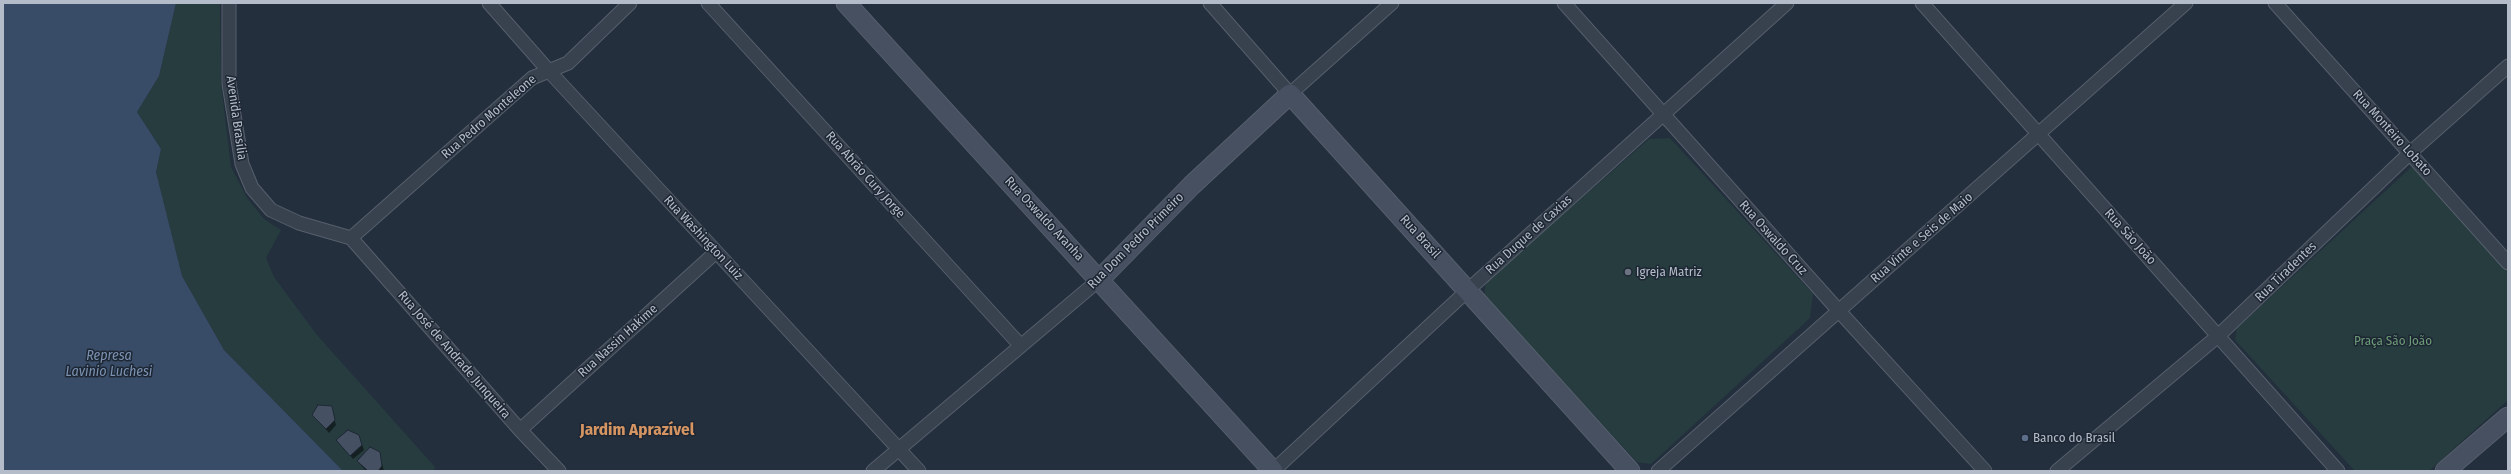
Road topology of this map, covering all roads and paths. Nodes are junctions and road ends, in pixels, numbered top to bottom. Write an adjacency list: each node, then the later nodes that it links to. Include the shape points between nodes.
1 (229, 3): 19 (street, Avenida Brasília, via 229,84 242,164 252,188 270,210 299,223)
2 (489, 3): 14 (street, Rua Washington Luiz)
3 (630, 3): 14 (street, Rua Pedro Monteleone, via 568,63)
4 (708, 3): 26 (street, Rua Abrão Cury Jorge)
5 (846, 3): 22 (street, Rua Oswaldo Aranha)
6 (1210, 3): 15 (street, Rua Brasil)
7 (1392, 3): 15 (street, Rua Dom Pedro Primeiro)
8 (1564, 3): 16 (street, Rua Oswaldo Cruz)
9 (1787, 3): 16 (street, Rua Duque de Caxias)
10 (1922, 3): 17 (street, Rua São João)
11 (2186, 3): 17 (street, Rua Vinte e Seis de Maio)
12 (2275, 3): 18 (street, Rua Monteiro Lobato)
13 (2508, 66): 18 (street, Rua Tiradentes)
14 (548, 70): 19 (street, Rua Pedro Monteleone, via 532,78); 20 (street, Rua Washington Luiz)
15 (1290, 94): 22 (street, Rua Dom Pedro Primeiro, via 1192,185); 23 (street, Rua Brasil)
16 (1663, 115): 23 (street, Rua Duque de Caxias); 24 (street, Rua Oswaldo Cruz)
17 (2039, 136): 24 (street, Rua Vinte e Seis de Maio); 25 (street, Rua São João)
18 (2410, 153): 21 (street, Rua Monteiro Lobato); 25 (street, Rua Tiradentes)
19 (351, 238): 28 (street, Rua José de Andrade Junqueira)
20 (716, 252): 28 (street, Rua Nassin Hakime); 29 (street, Rua Washington Luiz)
21 (2508, 263)
22 (1100, 279): 26 (street, Rua Dom Pedro Primeiro); 33 (street, Rua Oswaldo Aranha)
23 (1468, 290): 33 (street, Rua Duque de Caxias); 34 (street, Rua Brasil)
24 (1839, 311): 35 (street, Rua Vinte e Seis de Maio); 36 (street, Rua Oswaldo Cruz)
25 (2218, 336): 37 (street, Rua Tiradentes); 38 (street, Rua São João)
26 (1022, 346): 29 (street, Rua Dom Pedro Primeiro)
27 (2508, 417): 39 (street)
28 (520, 430): 30 (street, Rua José de Andrade Junqueira)
29 (898, 448): 31 (street, Rua Dom Pedro Primeiro); 32 (street, Rua Washington Luiz)
30 (559, 471)
31 (873, 471)
32 (919, 471)
33 (1273, 471)
34 (1630, 471)
35 (1658, 471)
36 (1985, 471)
37 (2057, 471)
38 (2338, 471)
39 (2445, 471)

